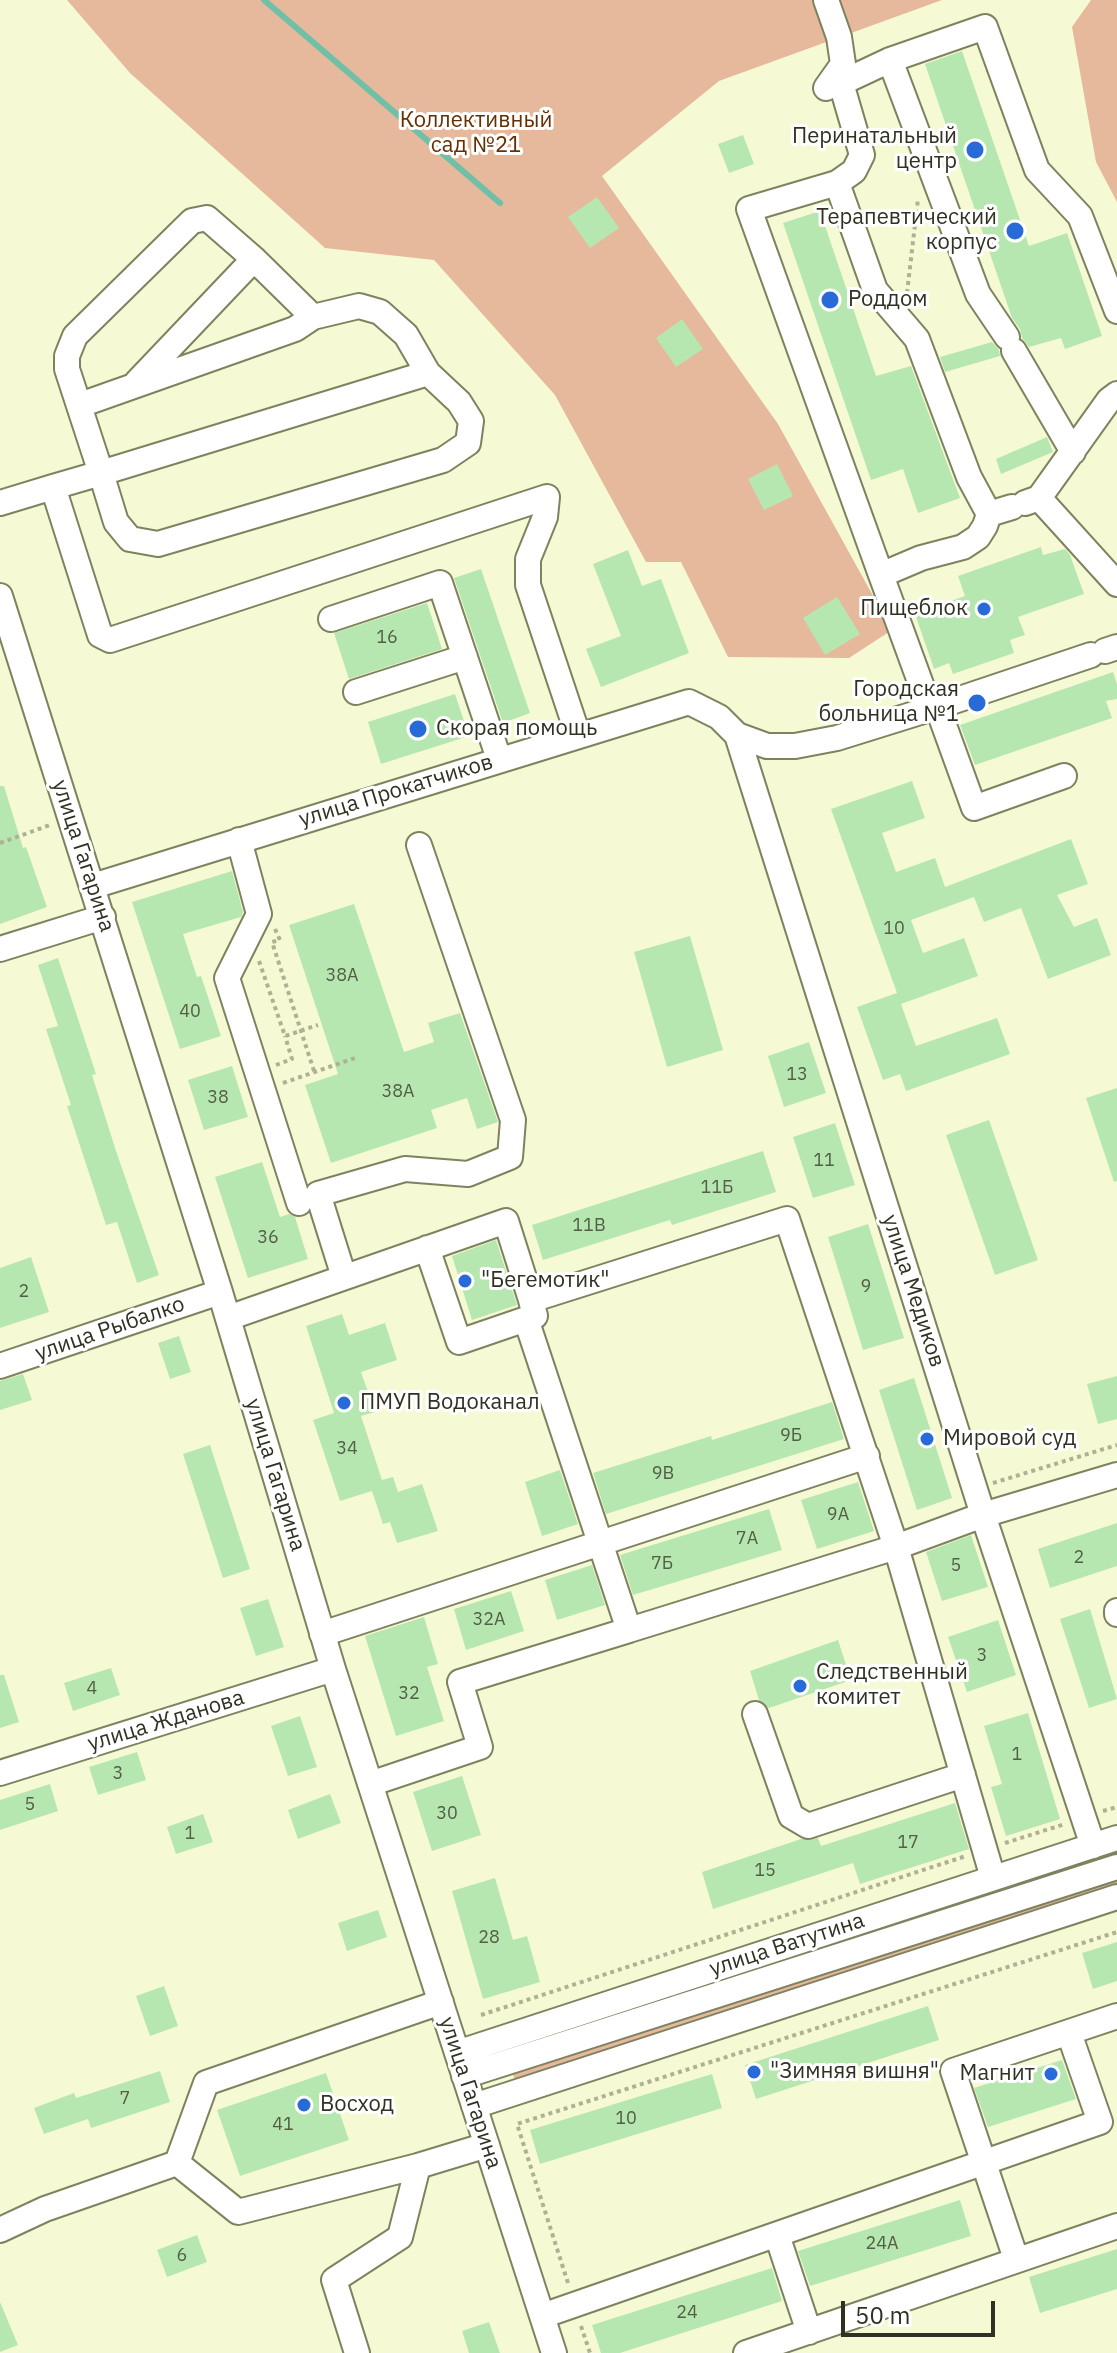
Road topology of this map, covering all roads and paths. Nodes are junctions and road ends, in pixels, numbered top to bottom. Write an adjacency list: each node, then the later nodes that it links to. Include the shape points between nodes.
1 (826, 0): 3 (street, via 843,64)
2 (890, 60): 4 (street, via 841,83); 5 (street); 9 (street, via 985,27 1037,170 1080,216)
3 (826, 88)
4 (852, 122): 5 (path); 6 (street, via 862,155 854,171)
5 (924, 148): 16 (street, via 978,294)
6 (837, 183): 11 (street, via 875,290); 21 (street, via 749,209)
7 (919, 189): 11 (path)
8 (254, 259): 10 (street); 13 (street); 15 (street, via 207,218 192,221 75,336 67,369)
9 (1117, 311)
10 (313, 317): 12 (street, via 359,306 380,312 406,335); 13 (street, via 295,329)
11 (903, 323): 20 (street, via 917,339 969,477)
12 (428, 373): 17 (street); 17 (street, via 471,421 468,443 443,460 158,544 130,539 116,522)
13 (134, 386): 15 (street)
14 (1117, 394): 16 (street)
15 (80, 405): 17 (street)
16 (1073, 452): 20 (street)
17 (101, 473): 18 (street)
18 (53, 487): 19 (street); 29 (street, via 100,635 110,640 547,497 528,559 528,585)
19 (0, 503)
20 (1016, 505): 21 (street, via 963,547); 22 (street)
21 (881, 575): 28 (street)
22 (1117, 584)
23 (0, 596): 33 (street, улица Гагарина)
24 (331, 619): 26 (street, via 440,583)
25 (1104, 651): 28 (street)
26 (465, 657): 27 (street); 31 (street)
27 (356, 692)
28 (934, 708): 30 (street, via 795,746 767,746); 32 (street, via 974,808)
29 (578, 735): 30 (street, улица Прокатчиков, via 689,702 719,717); 31 (street, улица Прокатчиков)
30 (737, 735): 59 (street, улица Медиков)
31 (499, 759): 34 (street, улица Прокатчиков)
32 (1064, 776)
33 (71, 817): 35 (path); 37 (street, улица Гагарина)
34 (239, 840): 37 (street, улица Прокатчиков); 46 (street, via 259,914 227,978)
35 (0, 843)
36 (419, 845): 51 (street, via 513,1120 510,1157 468,1174 405,1169 318,1194)
37 (93, 886): 38 (street, улица Гагарина)
38 (103, 917): 40 (street); 52 (street, улица Гагарина)
39 (267, 934): 43 (path, via 272,922 280,940 272,942)
40 (0, 949)
41 (258, 958): 44 (path)
42 (318, 1025): 43 (path)
43 (301, 1031): 44 (path); 47 (path)
44 (285, 1036): 46 (path, via 292,1059)
45 (355, 1058): 47 (path)
46 (257, 1071): 49 (street)
47 (315, 1072): 48 (path)
48 (281, 1084)
49 (299, 1203)
50 (427, 1248): 51 (street); 53 (street, via 506,1221); 53 (street, via 459,1342)
51 (344, 1277): 54 (street)
52 (220, 1292): 54 (street, улица Гагарина); 55 (street, улица Рыбалко)
53 (529, 1310): 57 (street, via 787,1219); 61 (street)
54 (228, 1318): 64 (street, улица Гагарина)
55 (0, 1366)
56 (1117, 1445): 59 (path)
57 (867, 1456): 61 (street); 62 (street)
58 (1117, 1475): 60 (street)
59 (975, 1489): 60 (street, улица Медиков)
60 (983, 1515): 62 (street); 71 (street, улица Медиков)
61 (600, 1543): 63 (street); 64 (street)
62 (896, 1547): 63 (street); 68 (street)
63 (629, 1630): 69 (street, via 460,1682 480,1747)
64 (322, 1634): 65 (street, улица Гагарина)
65 (333, 1669): 67 (street, улица Жданова); 69 (street, улица Гагарина)
66 (755, 1714): 68 (street, via 791,1816 808,1826)
67 (0, 1773)
68 (963, 1775): 74 (street)
69 (370, 1784): 79 (street, улица Гагарина)
70 (1117, 1807): 71 (path)
71 (1083, 1818): 73 (street, улица Медиков); 74 (path)
72 (1117, 1838): 73 (street, улица Ватутина)
73 (1093, 1846): 76 (street, улица Ватутина)
74 (985, 1850): 76 (street); 80 (path)
75 (1117, 1867): 84 (street)
76 (993, 1878): 83 (street, улица Ватутина)
77 (1117, 1897): 85 (street)
78 (1117, 1932): 94 (path, via 517,2124)
79 (441, 2002): 83 (street, улица Гагарина); 87 (street, via 206,2083)
80 (481, 2015)
81 (1117, 2016): 82 (street)
82 (1069, 2033): 88 (street, via 1100,2122); 88 (street, via 953,2071)
83 (457, 2053): 84 (street, улица Гагарина)
84 (464, 2076): 85 (street, улица Гагарина)
85 (474, 2106): 86 (street, улица Гагарина)
86 (487, 2145): 89 (street); 95 (street, улица Гагарина)
87 (177, 2163): 89 (street, via 238,2212); 91 (street)
88 (985, 2163): 92 (street); 93 (street)
89 (418, 2166): 97 (street, via 400,2237 334,2280)
90 (1117, 2226): 93 (street)
91 (0, 2230)
92 (777, 2235): 94 (street); 96 (street)
93 (1016, 2259): 96 (street)
94 (575, 2305): 95 (street); 99 (path)
95 (542, 2316): 98 (street, улица Гагарина)
96 (809, 2332): 100 (street)
97 (357, 2353)
98 (554, 2353)
99 (590, 2353)
100 (746, 2353)

